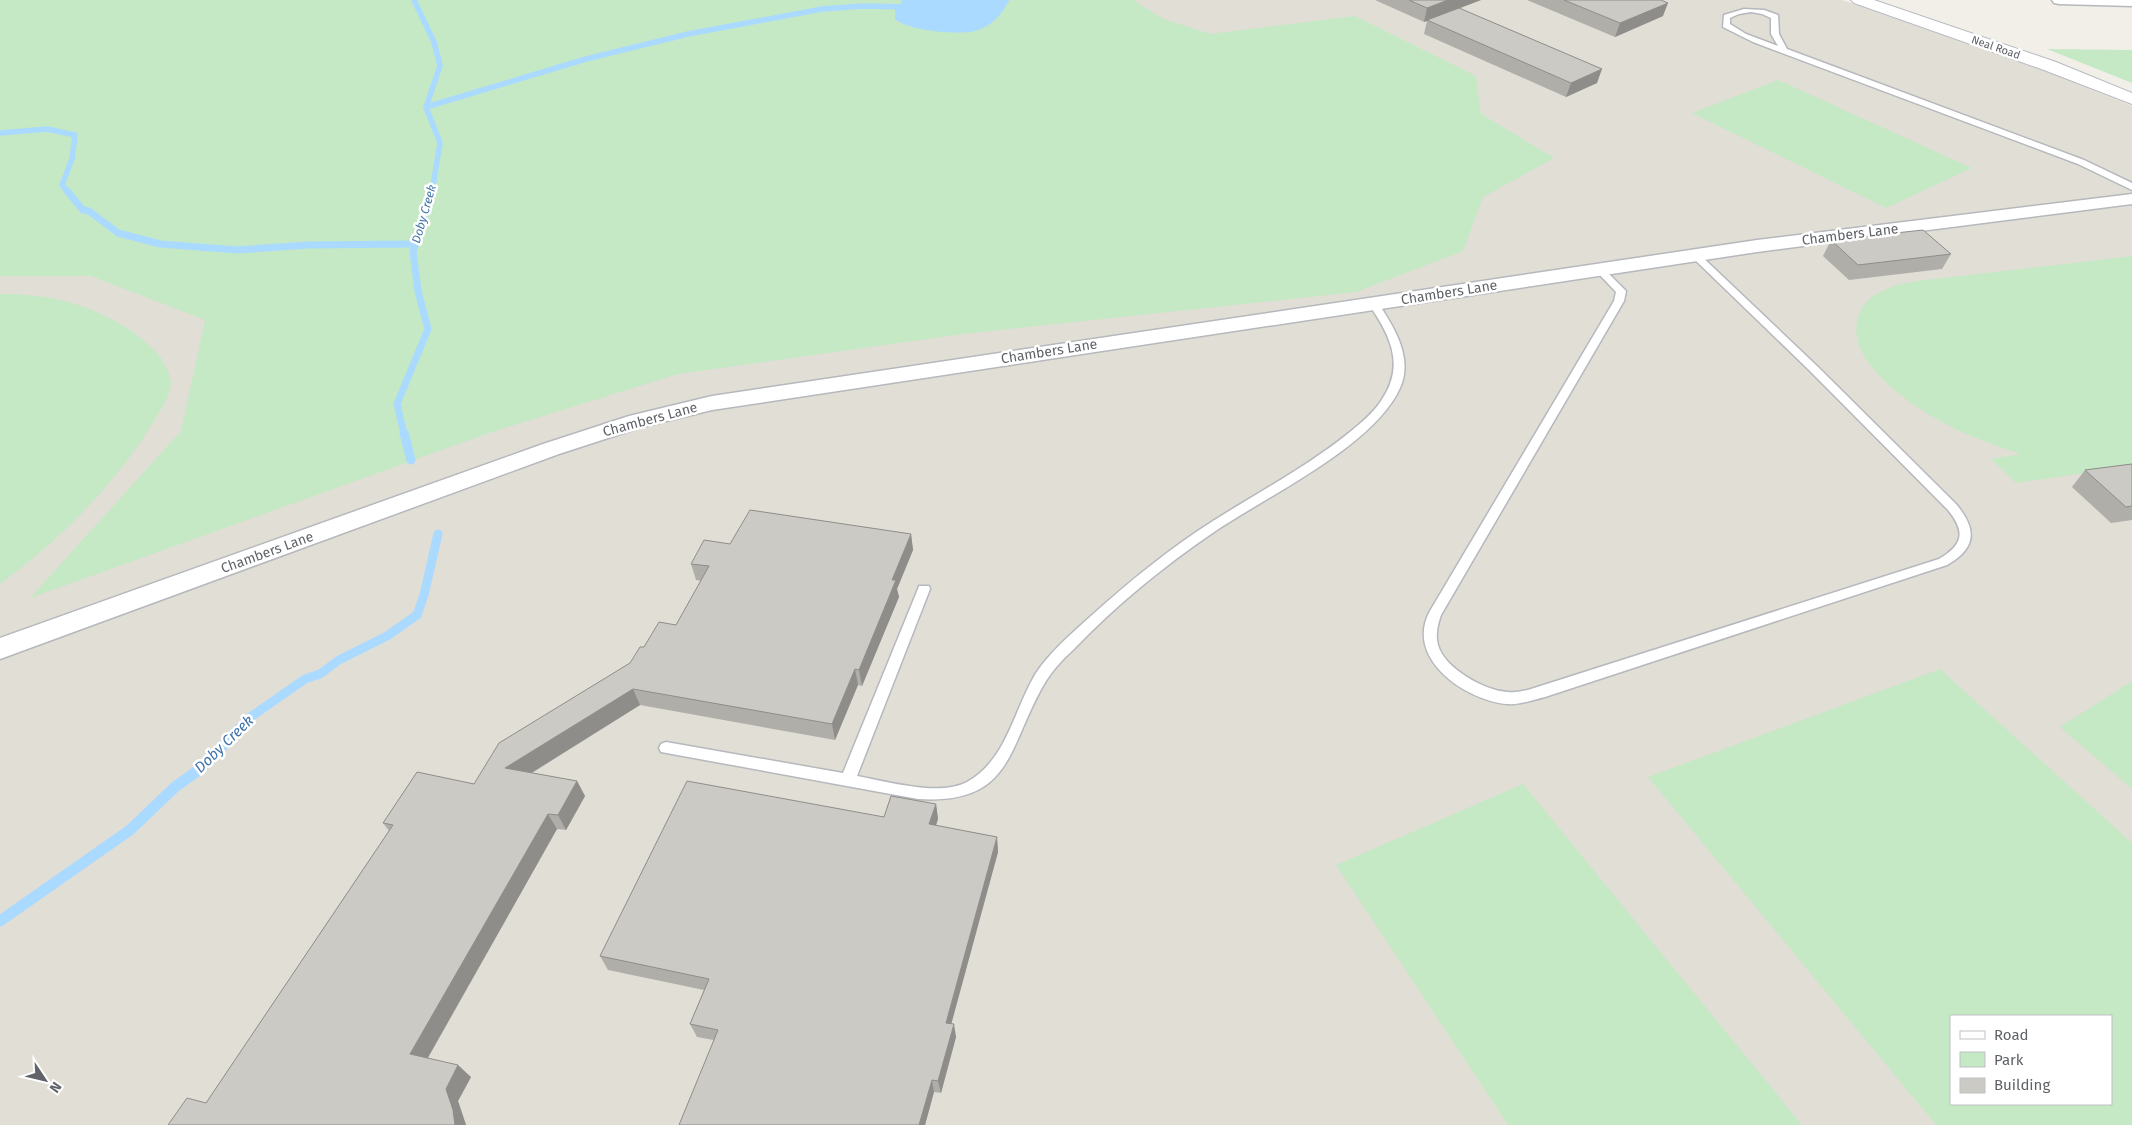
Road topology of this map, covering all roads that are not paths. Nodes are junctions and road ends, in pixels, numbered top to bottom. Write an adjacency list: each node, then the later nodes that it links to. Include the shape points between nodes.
1 (1859, 0): 5 (street, Neal Road, via 2042,63)
2 (2059, 0): 3 (street)
3 (2132, 2)
4 (1783, 49): 4 (lane, via 1729,28 1727,17 1743,11 1773,15 1774,34); 6 (lane, via 2014,136)
5 (2132, 98)
6 (2132, 187)
7 (2132, 199): 8 (street, Chambers Lane)
8 (1695, 255): 9 (street, Chambers Lane); 9 (lane, via 1957,512 1965,524 1964,545 1943,562 1554,688 1518,697 1495,696 1470,684 1445,666 1432,648 1429,630 1440,606 1620,301 1621,291)
9 (1599, 269): 10 (street, Chambers Lane)
10 (1373, 304): 12 (street, Chambers Lane, via 768,394 637,421 551,449); 14 (lane, via 1393,334 1399,352 1398,377 1380,411 1332,450 1215,526 1111,605 1056,658 1040,679 1001,757 989,774 961,791 940,794)
11 (924, 589): 14 (lane)
12 (0, 649)
13 (666, 748): 14 (lane)
14 (848, 780)

